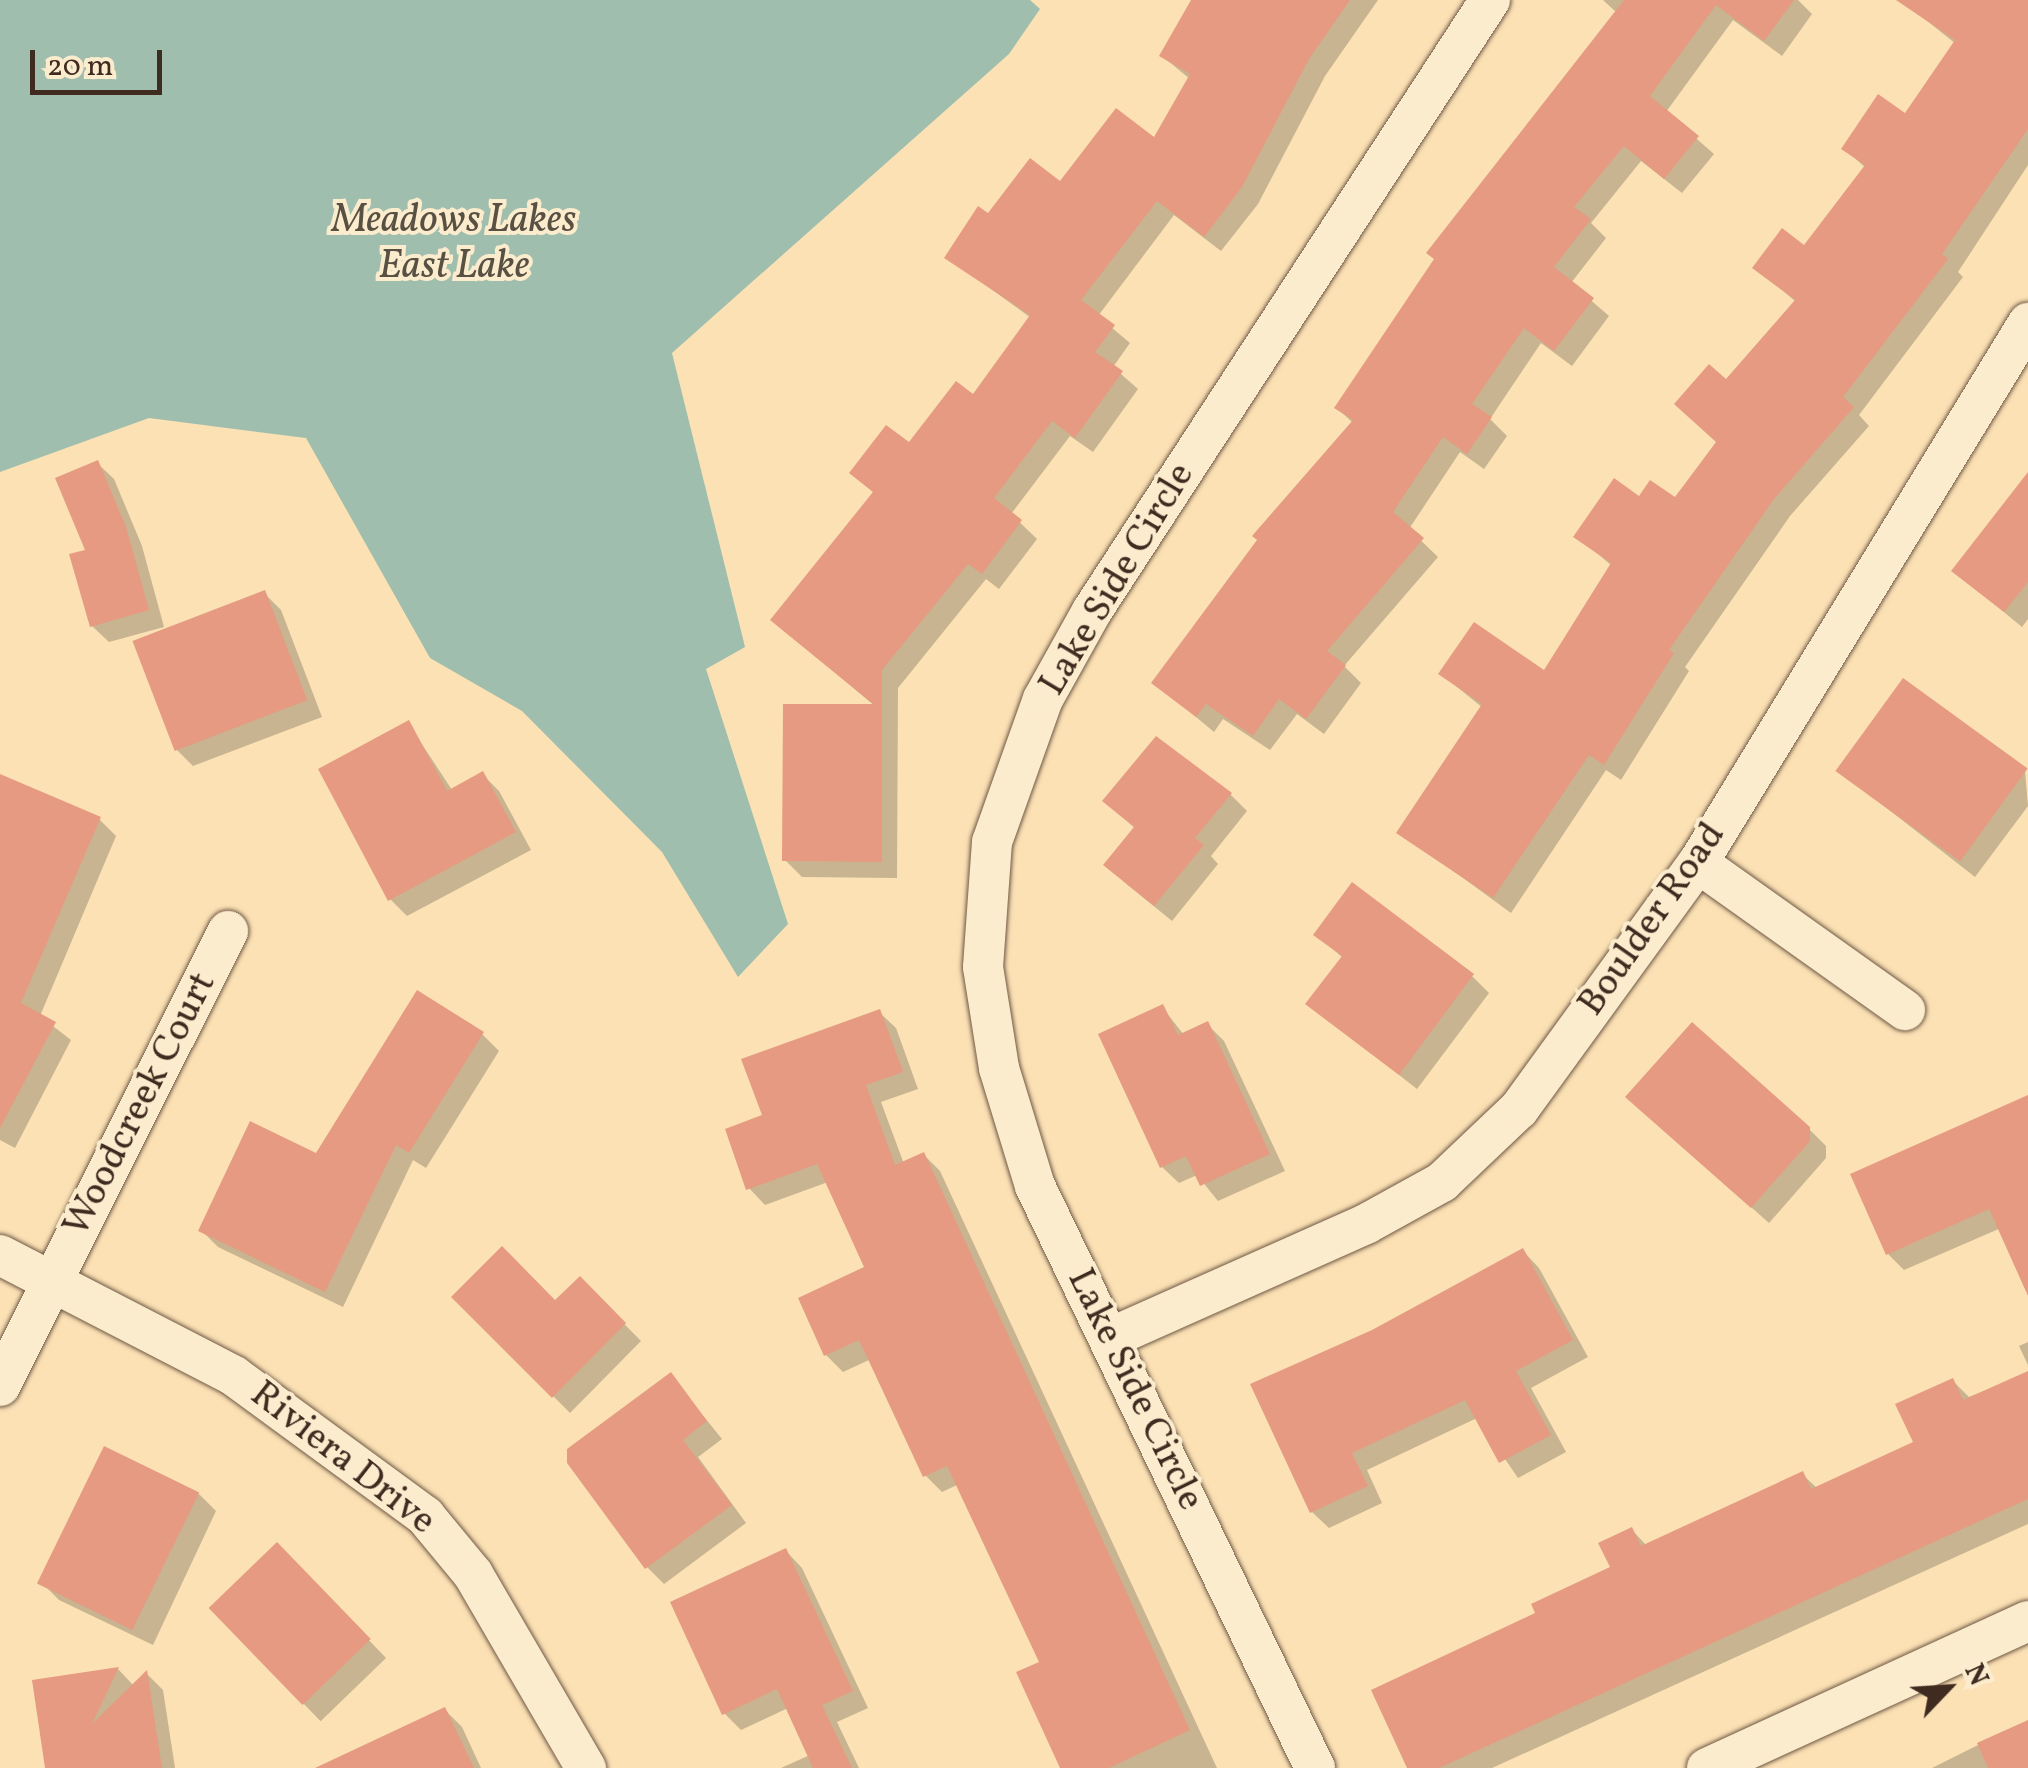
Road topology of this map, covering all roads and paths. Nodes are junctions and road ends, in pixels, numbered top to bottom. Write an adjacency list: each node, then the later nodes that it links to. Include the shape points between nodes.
1 (1490, 0): 8 (street, Lake Side Circle, via 1092,611 1043,699 992,842 983,967 999,1068 1035,1186)
2 (2028, 323): 3 (street, Boulder Road)
3 (1698, 863): 5 (street); 8 (street, Boulder Road, via 1518,1108 1442,1182 1366,1224)
4 (228, 931): 7 (street, Woodcreek Court)
5 (1905, 1010)
6 (0, 1255): 7 (street, Riviera Drive)
7 (53, 1279): 9 (street, Woodcreek Court); 11 (street, Riviera Drive, via 234,1376 425,1516 472,1574)
8 (1110, 1338): 12 (street, Lake Side Circle)
9 (0, 1386)
10 (2028, 1621): 13 (street)
11 (586, 1768)
12 (1315, 1768)
13 (1707, 1768)

